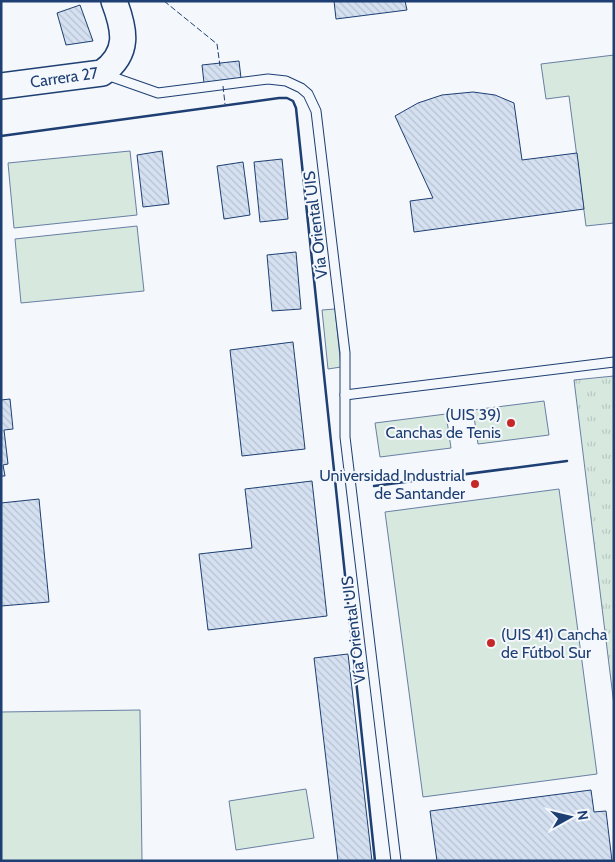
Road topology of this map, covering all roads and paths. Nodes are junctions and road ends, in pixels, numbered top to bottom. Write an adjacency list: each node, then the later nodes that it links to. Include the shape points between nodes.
1 (114, 1): 2 (street, Carrera 27, via 122,28 122,42 119,56)
2 (102, 73): 3 (street, Carrera 27); 5 (lane, Vía Oriental UIS, via 158,93 268,80 286,81 308,94 316,111 345,353)
3 (1, 86)
4 (614, 362): 5 (lane)
5 (345, 395): 6 (lane, Vía Oriental UIS, via 345,437)
6 (396, 861)

